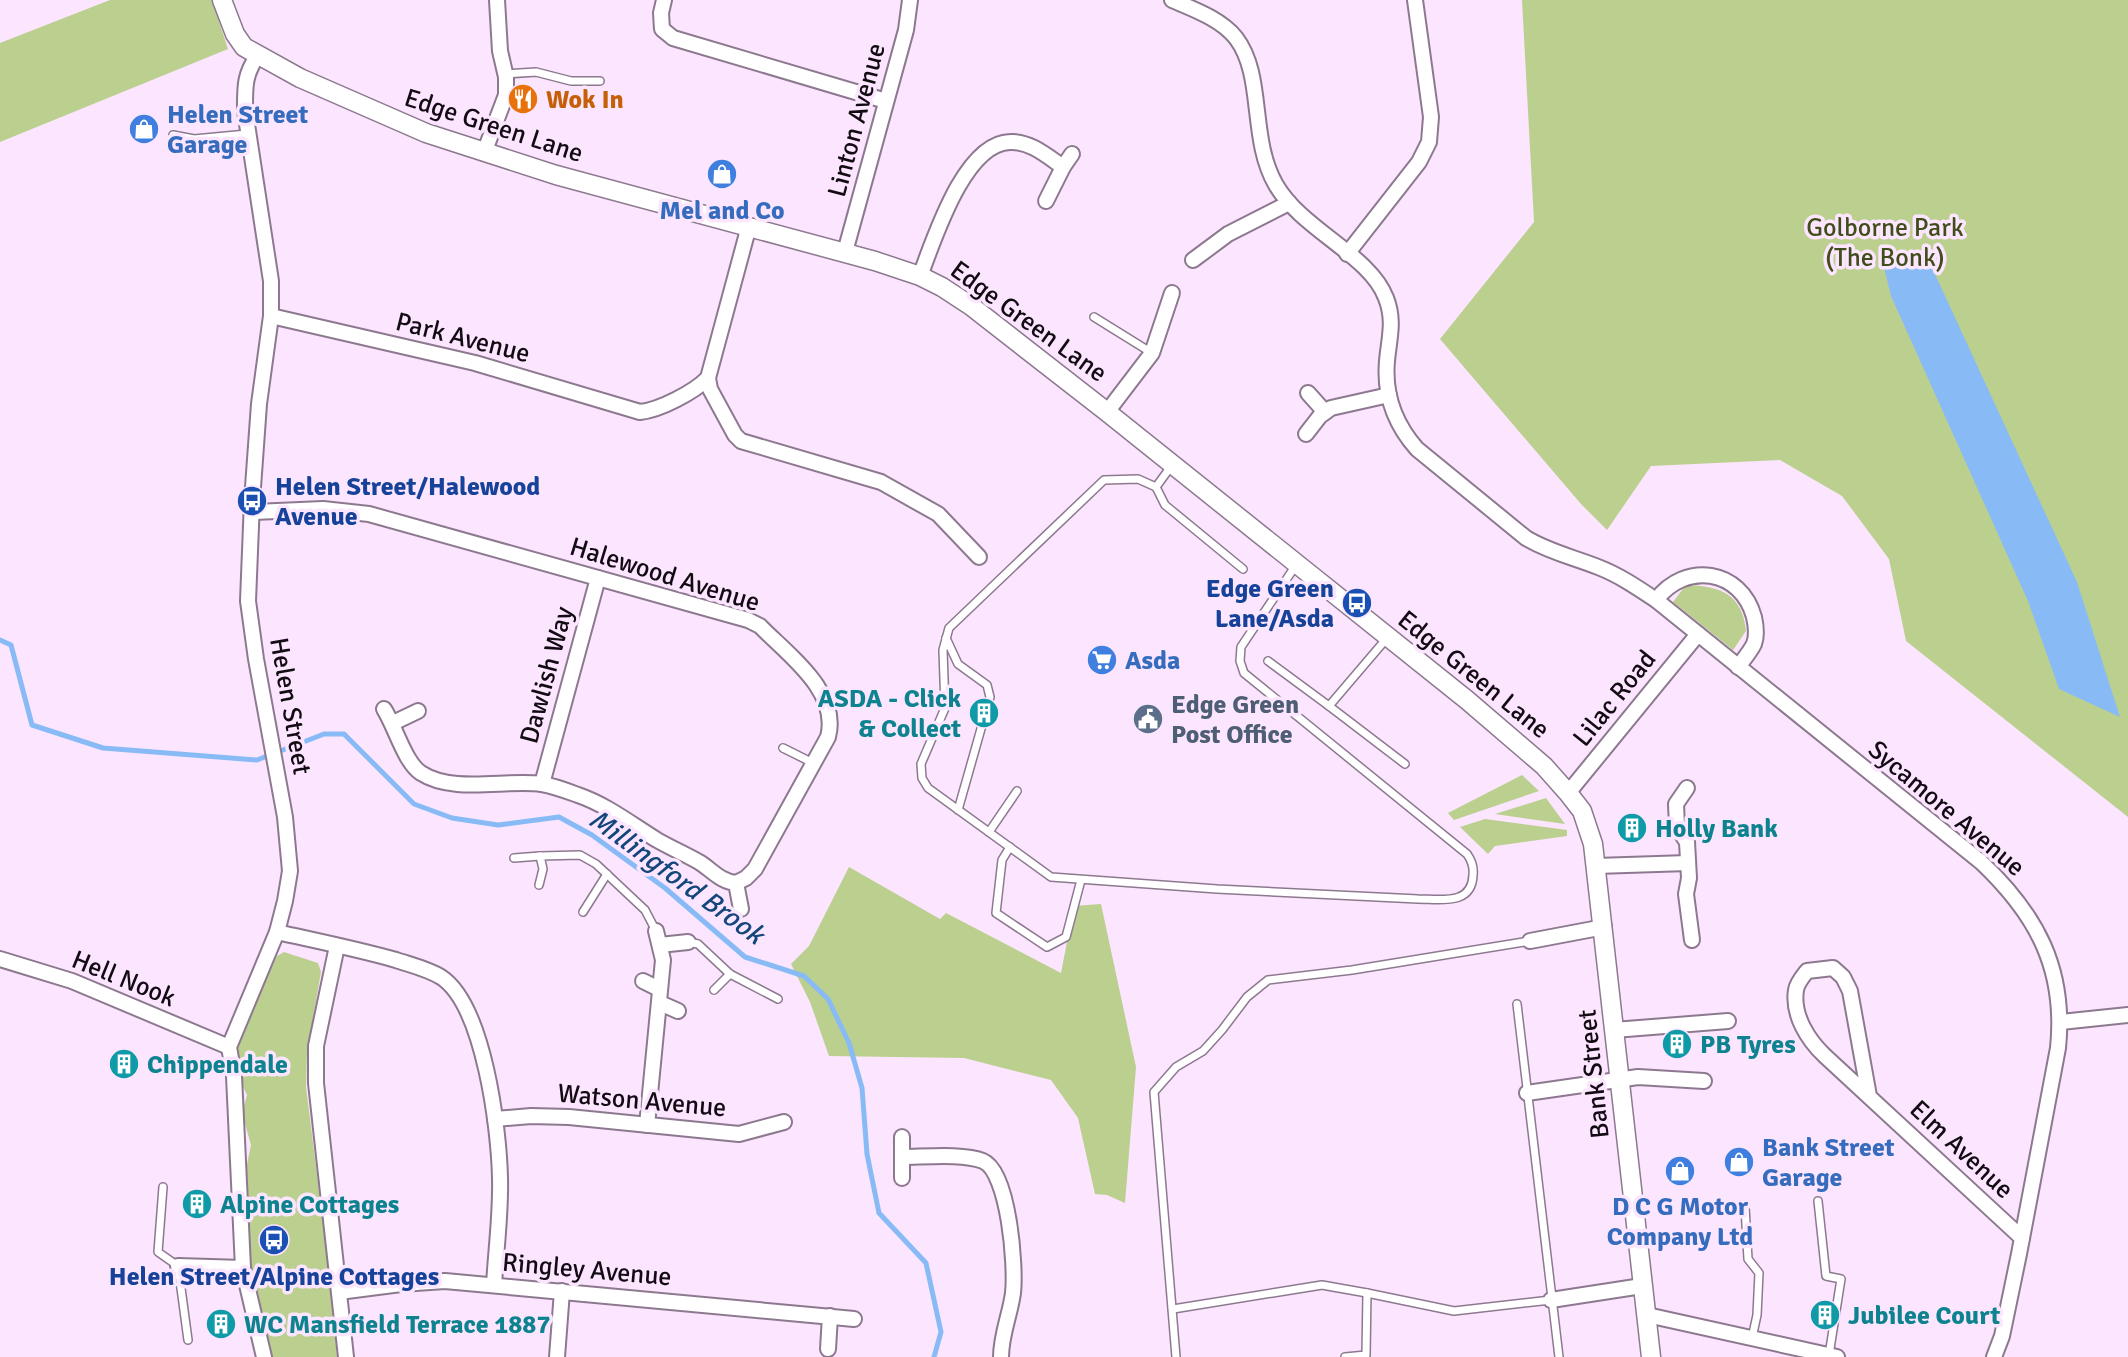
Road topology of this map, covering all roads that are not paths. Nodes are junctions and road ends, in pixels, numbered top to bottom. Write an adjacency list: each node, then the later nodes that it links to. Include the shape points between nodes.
1 (222, 0): 7 (street, Edge Green Lane, via 239,41)
2 (497, 0): 8 (street)
3 (664, 0): 10 (street, via 662,29 673,38)
4 (910, 0): 10 (street, Linton Avenue)
5 (1172, 0): 17 (street, Sycamore Avenue, via 1225,28 1242,48 1252,76 1265,160)
6 (1415, 0): 20 (street, via 1431,117 1429,142 1419,162)
7 (258, 55): 12 (street, Helen Street, via 245,85); 13 (street, Edge Green Lane, via 368,110)
8 (505, 75): 9 (lane, via 536,72 571,81); 13 (street, via 506,94)
9 (600, 81)
10 (886, 101): 19 (street, Linton Avenue)
11 (173, 135): 12 (lane, via 194,139)
12 (247, 135): 24 (street, Helen Street, via 271,281)
13 (484, 153): 18 (street, Edge Green Lane)
14 (1072, 154): 15 (street)
15 (1063, 167): 16 (street); 22 (street, via 1026,144 1011,141 986,149 958,189)
16 (1046, 201)
17 (1289, 203): 20 (street, Sycamore Avenue); 21 (street, via 1228,234)
18 (749, 226): 19 (street, Edge Green Lane); 27 (street)
19 (845, 252): 22 (street, Edge Green Lane)
20 (1347, 254): 29 (street, Sycamore Avenue, via 1371,274 1388,304 1392,324)
21 (1193, 260)
22 (920, 276): 30 (street, Edge Green Lane, via 971,306)
23 (1172, 293): 26 (street)
24 (271, 316): 27 (street, Park Avenue, via 475,363 640,412 699,387); 35 (street, Helen Street)
25 (1094, 317): 26 (lane)
26 (1152, 353): 30 (street)
27 (708, 378): 36 (street, via 741,441 881,482 938,514)
28 (1308, 393): 31 (street)
29 (1389, 395): 31 (street); 40 (street, Sycamore Avenue, via 1396,419 1417,449 1526,538 1598,567)
30 (1107, 412): 33 (street, Edge Green Lane)
31 (1325, 412): 32 (street)
32 (1306, 434)
33 (1172, 465): 34 (lane); 37 (street, Edge Green Lane)
34 (1156, 487): 38 (lane, via 1165,505); 42 (lane, via 1138,480 1104,480 948,628)
35 (251, 512): 39 (street, Halewood Avenue, via 323,509 369,514); 71 (street, Helen Street, via 248,601 277,763 290,871)
36 (979, 557)
37 (1297, 565): 43 (street, Edge Green Lane); 65 (lane, via 1241,647 1244,673 1461,848 1472,860 1471,888 1458,899 1440,899)
38 (1243, 569)
39 (598, 578): 51 (street, Halewood Avenue, via 760,626 817,684 827,702 831,726); 53 (street, Dawlish Way)
40 (1656, 600): 41 (street, Sycamore Avenue); 45 (street, via 1672,583 1690,577 1713,576 1736,586 1756,627 1755,642)
41 (1698, 634): 45 (street, Sycamore Avenue); 56 (street, Lilac Road)
42 (946, 637): 57 (lane, via 945,708 922,771 928,788); 57 (lane, via 958,664 990,690)
43 (1387, 637): 46 (lane); 56 (street, Edge Green Lane, via 1506,732)
44 (1268, 662): 46 (lane)
45 (1738, 667): 87 (street, Sycamore Avenue, via 2009,888 2041,940 2053,973)
46 (1329, 706): 52 (lane)
47 (384, 709): 49 (street)
48 (418, 711): 49 (street)
49 (393, 723): 53 (street, via 419,772 438,780)
50 (783, 748): 51 (lane)
51 (814, 764): 66 (street, Halewood Avenue, via 755,869)
52 (1405, 764)
53 (542, 784): 66 (street, via 607,808 727,882)
54 (1686, 788): 62 (street, via 1676,804 1677,827 1687,842)
55 (1017, 791): 58 (lane)
56 (1568, 793): 63 (street, Bank Street, via 1582,811)
57 (958, 810): 58 (lane)
58 (989, 832): 59 (lane)
59 (1010, 847): 65 (lane, via 1051,877); 65 (lane, via 1002,860 996,913 1047,947 1066,937)
60 (540, 856): 61 (lane); 64 (lane, via 580,855); 67 (lane)
61 (513, 858)
62 (1688, 863): 63 (street); 73 (street, via 1686,894)
63 (1597, 866): 70 (street, Bank Street)
64 (607, 874): 69 (lane); 72 (lane, via 645,910)
65 (1081, 880)
66 (736, 883): 68 (street)
67 (539, 885)
68 (741, 909)
69 (583, 912)
70 (1604, 927): 74 (street); 88 (street, Bank Street)
71 (277, 932): 76 (street); 89 (street, Helen Street)
72 (658, 938): 75 (street); 81 (street, via 663,960)
73 (1692, 940)
74 (1530, 941): 112 (lane, via 1268,980 1247,997 1203,1051 1176,1067 1154,1092)
75 (688, 942): 78 (lane, via 698,944)
76 (337, 946): 94 (street, via 421,968 455,989 472,1021); 109 (street, via 316,1045 316,1083)
77 (0, 959): 89 (street, Hell Nook, via 72,981)
78 (730, 974): 80 (lane); 82 (lane)
79 (643, 981): 81 (street)
80 (714, 990)
81 (660, 996): 84 (street); 96 (street)
82 (778, 999)
83 (1517, 1004): 92 (lane)
84 (678, 1011)
85 (2128, 1015): 87 (street)
86 (1728, 1021): 88 (street)
87 (2061, 1022): 103 (street, Sycamore Avenue)
88 (1614, 1030): 90 (street, Bank Street)
89 (229, 1047): 105 (street, Helen Street)
90 (1619, 1080): 91 (street); 92 (street); 107 (street, Bank Street)
91 (1704, 1081)
92 (1527, 1093): 111 (lane)
93 (1869, 1096): 93 (street, Elm Avenue, via 1810,1041 1802,1026 1796,991 1807,971 1833,968 1850,991); 103 (street, Elm Avenue)
94 (495, 1119): 96 (street, Watson Avenue, via 569,1116); 106 (street, via 500,1177)
95 (784, 1122): 96 (street, Watson Avenue, via 739,1133)
96 (647, 1125)
97 (902, 1137): 98 (street)
98 (902, 1157): 99 (street); 124 (street, via 973,1158 989,1164 999,1178 1014,1277)
99 (902, 1178)
100 (163, 1187): 104 (lane, via 158,1252)
101 (1818, 1201): 120 (lane, via 1826,1276 1841,1279)
102 (1745, 1207): 116 (lane, via 1748,1259 1759,1273)
103 (2022, 1238): 129 (street, Sycamore Avenue)
104 (178, 1266): 105 (street); 117 (lane)
105 (243, 1268): 121 (street, Helen Street)
106 (494, 1285): 108 (street, Ringley Avenue); 109 (street, Ringley Avenue, via 445,1281)
107 (1642, 1286): 111 (street); 113 (street, Bank Street)
108 (562, 1291): 114 (street, Ringley Avenue); 123 (street)
109 (340, 1292): 122 (street)
110 (1367, 1293): 111 (lane, via 1454,1311); 112 (lane, via 1322,1284); 126 (lane, via 1366,1355)
111 (1551, 1300): 127 (lane)
112 (1173, 1309): 125 (lane)
113 (1647, 1315): 116 (street); 128 (street, Bank Street)
114 (830, 1316): 115 (street, Ringley Avenue); 118 (street)
115 (854, 1319)
116 (1752, 1338): 119 (street)
117 (188, 1340)
118 (828, 1349)
119 (1794, 1352): 120 (street)
120 (1833, 1356)
121 (264, 1357)
122 (346, 1357)
123 (557, 1357)
124 (1001, 1357)
125 (1176, 1357)
126 (1345, 1357)
127 (1559, 1357)
128 (1650, 1357)
129 (1994, 1357)

